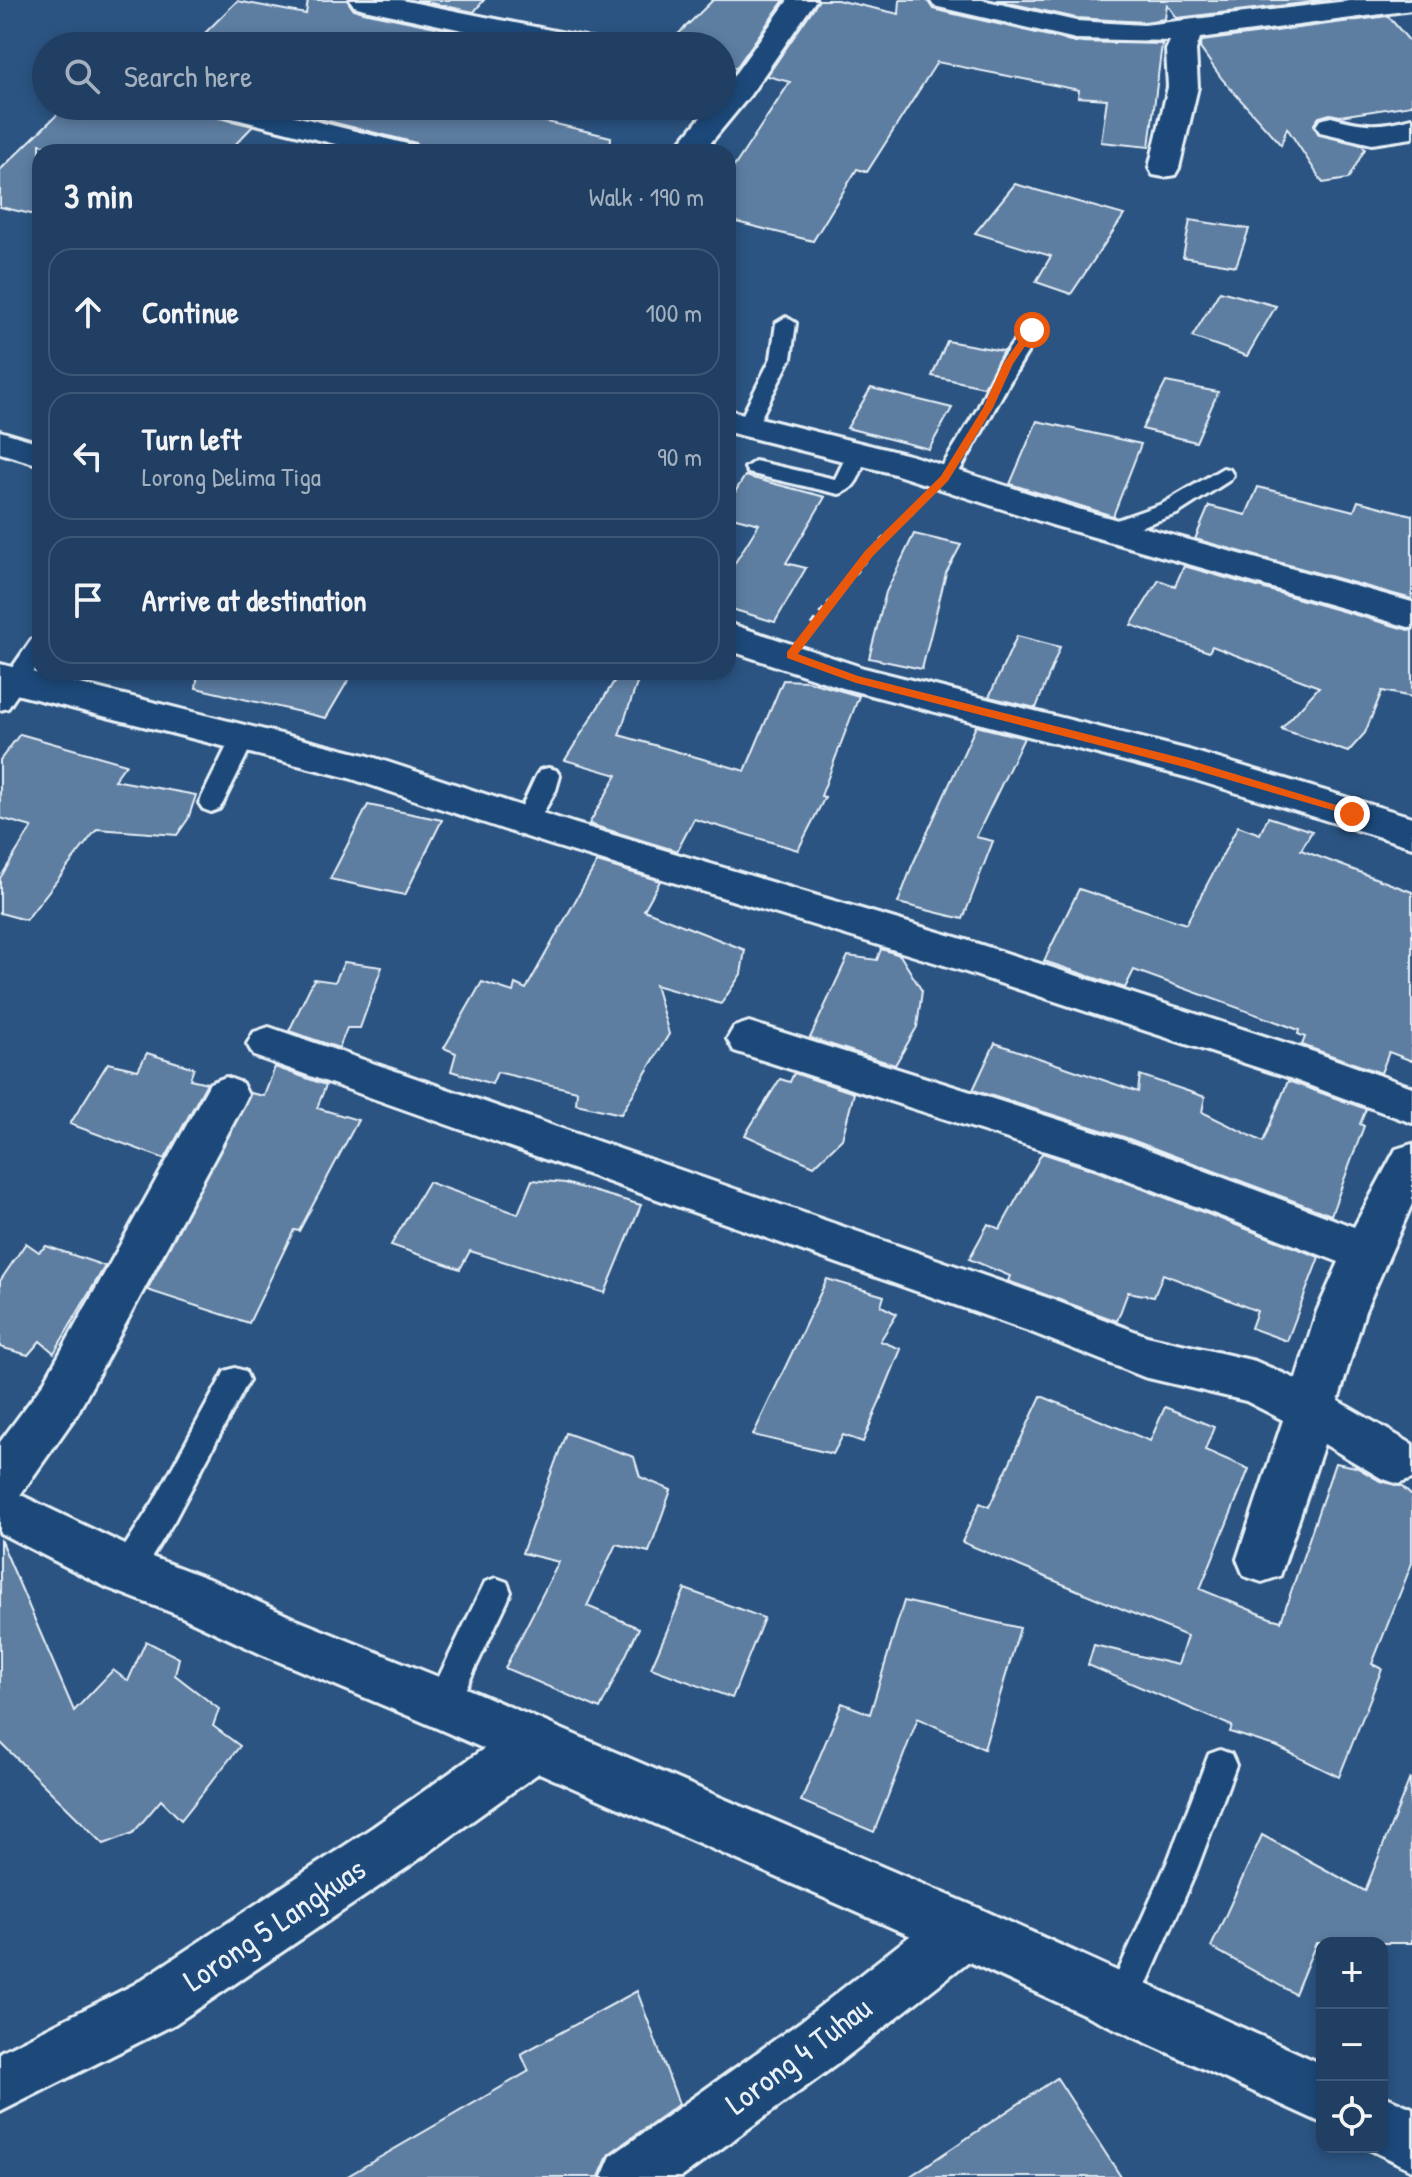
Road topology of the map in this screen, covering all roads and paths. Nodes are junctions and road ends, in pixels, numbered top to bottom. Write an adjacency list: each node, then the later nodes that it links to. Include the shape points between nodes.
1 (364, 0): 6 (street)
2 (802, 0): 7 (street)
3 (944, 0): 5 (street, via 1076,30)
4 (1412, 1): 5 (street)
5 (1189, 31): 14 (street, via 1181,50 1183,87)
6 (509, 32)
7 (736, 80)
8 (275, 120): 12 (street)
9 (708, 120): 13 (street)
10 (1331, 126): 11 (street, via 1360,136 1395,135)
11 (1412, 127)
12 (372, 144)
13 (692, 144)
14 (1164, 168)
15 (786, 323): 17 (lane, via 781,358)
16 (1032, 330): 23 (lane)
17 (738, 422): 20 (street)
18 (0, 442): 19 (street)
19 (32, 452)
20 (856, 455): 21 (lane, via 848,479 839,487); 23 (street)
21 (755, 468)
22 (1223, 475): 24 (lane, via 1186,503)
23 (945, 478): 24 (street); 28 (path, via 869,554)
24 (1110, 530): 25 (street)
25 (1412, 615)
26 (736, 638): 28 (street)
27 (32, 654): 29 (lane)
28 (791, 655): 34 (street, via 856,679 1189,764)
29 (4, 687): 30 (street)
30 (243, 738): 32 (lane); 33 (street, via 355,766)
31 (548, 776): 33 (lane)
32 (211, 803)
33 (527, 821): 38 (street, via 1102,999)
34 (1412, 832)
35 (749, 1039): 40 (street, via 1107,1153)
36 (269, 1044): 42 (street, via 1144,1356 1255,1382)
37 (226, 1095): 44 (street, via 60,1399)
38 (1412, 1105)
39 (1412, 1162): 40 (street)
40 (1366, 1252): 42 (street, via 1341,1311)
41 (235, 1380): 47 (lane)
42 (1311, 1410): 43 (street); 46 (street)
43 (1398, 1462)
44 (0, 1482)
45 (0, 1508): 47 (street)
46 (1262, 1559)
47 (126, 1571): 49 (street)
48 (496, 1592): 49 (lane)
49 (442, 1704): 50 (street)
50 (535, 1744): 52 (street); 54 (street, Lorong 5 Langkuas, via 155,2004)
51 (1220, 1765): 53 (lane)
52 (963, 1930): 53 (street); 58 (street, Lorong 4 Tuhau, via 820,2042)
53 (1122, 2001): 55 (street)
54 (0, 2083)
55 (1316, 2091)
56 (1388, 2127): 57 (street)
57 (1412, 2140)
58 (632, 2177)

